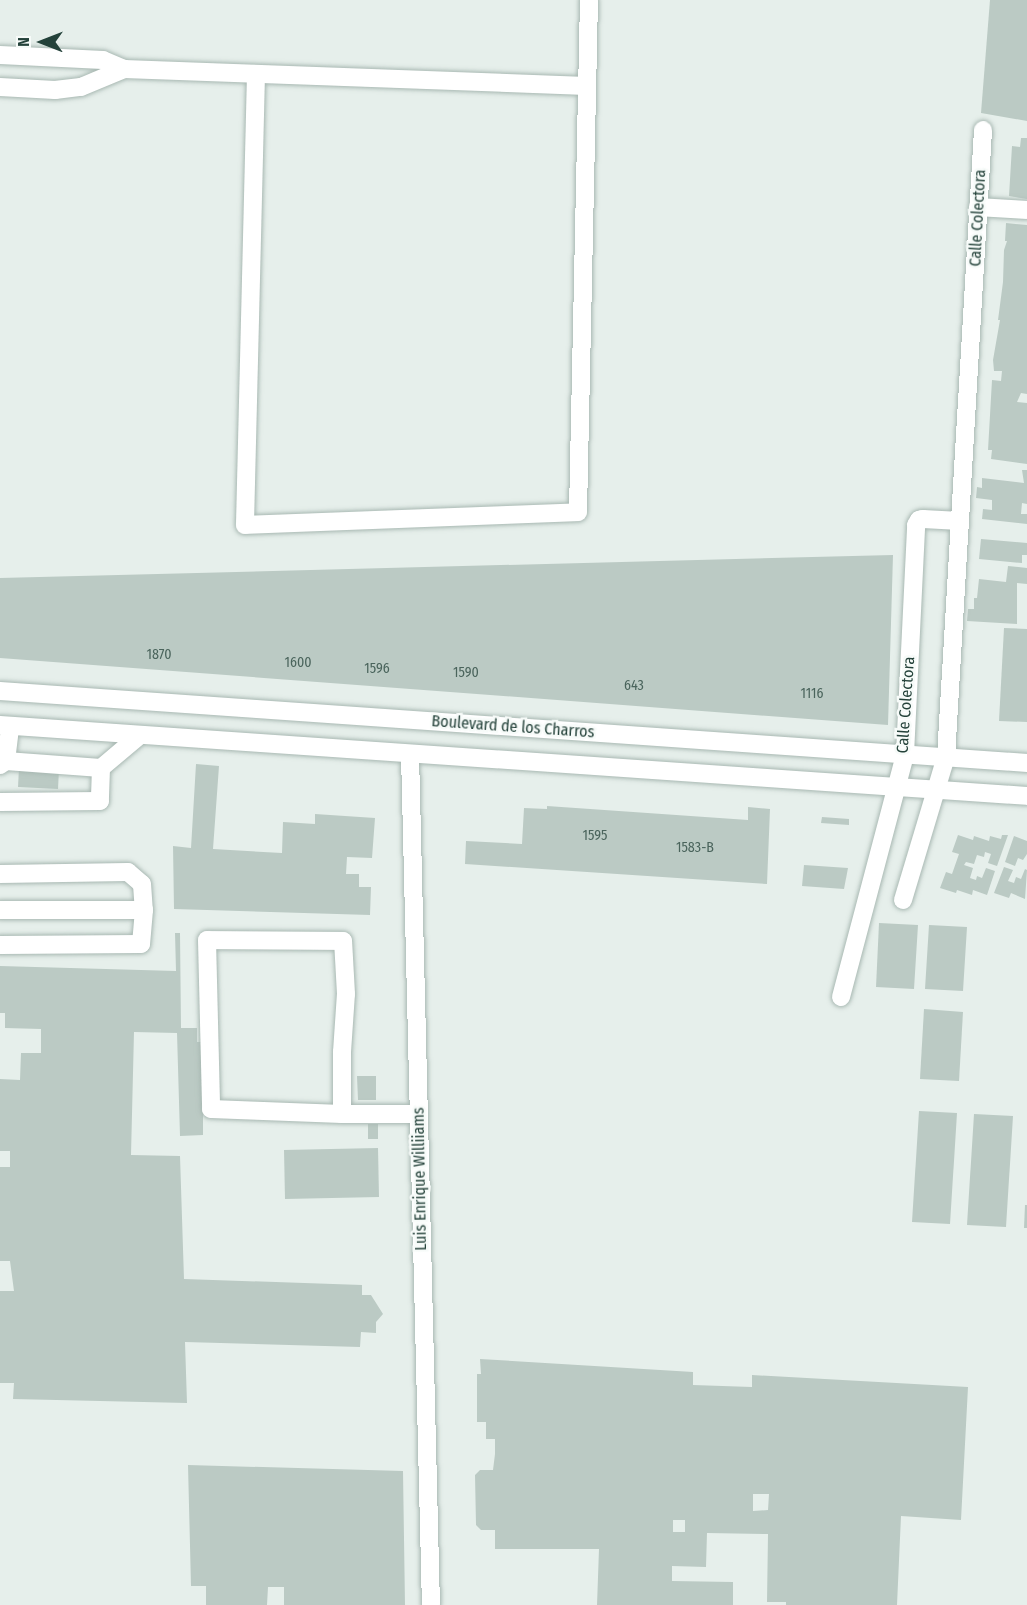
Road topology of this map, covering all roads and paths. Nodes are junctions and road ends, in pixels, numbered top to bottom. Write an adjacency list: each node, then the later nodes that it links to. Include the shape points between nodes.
1 (589, 0): 5 (street)
2 (0, 55): 3 (street, via 103,60)
3 (124, 69): 4 (street); 6 (street, via 81,87)
4 (256, 74): 5 (street); 5 (street, via 245,525 578,512)
5 (587, 86)
6 (0, 87)
7 (983, 130): 8 (street, Calle Colectora)
8 (978, 207): 9 (street); 10 (street, Calle Colectora)
9 (1027, 210)
10 (960, 521): 15 (street, Calle Colectora, via 923,519 916,525); 16 (street, Calle Colectora)
11 (0, 691): 15 (street, Boulevard de los Charros)
12 (5, 726): 13 (street, Boulevard de los Charros); 17 (street)
13 (140, 735): 14 (street, Boulevard de los Charros); 19 (street)
14 (410, 754): 20 (street, Boulevard de los Charros); 31 (street, Luis Enrique Williiams)
15 (904, 754): 16 (street, Boulevard de los Charros); 20 (street, Calle Colectora)
16 (946, 757): 18 (street, Boulevard de los Charros); 21 (street, Calle Colectora)
17 (3, 763): 19 (street)
18 (1027, 763)
19 (101, 768): 23 (street, via 100,801)
20 (895, 788): 21 (street, Boulevard de los Charros); 29 (street, Calle Colectora)
21 (936, 790): 22 (street, Boulevard de los Charros); 25 (street, Calle Colectora)
22 (1027, 796)
23 (0, 802)
24 (0, 874): 27 (street, via 128,872 142,884)
25 (903, 900)
26 (0, 910): 27 (street)
27 (144, 910): 28 (street, via 141,944)
28 (0, 945)
29 (841, 997)
30 (342, 1114): 30 (street, via 346,994 343,941 207,940 211,1109); 31 (street)
31 (419, 1114): 32 (street, Luis Enrique Williiams)
32 (431, 1605)

